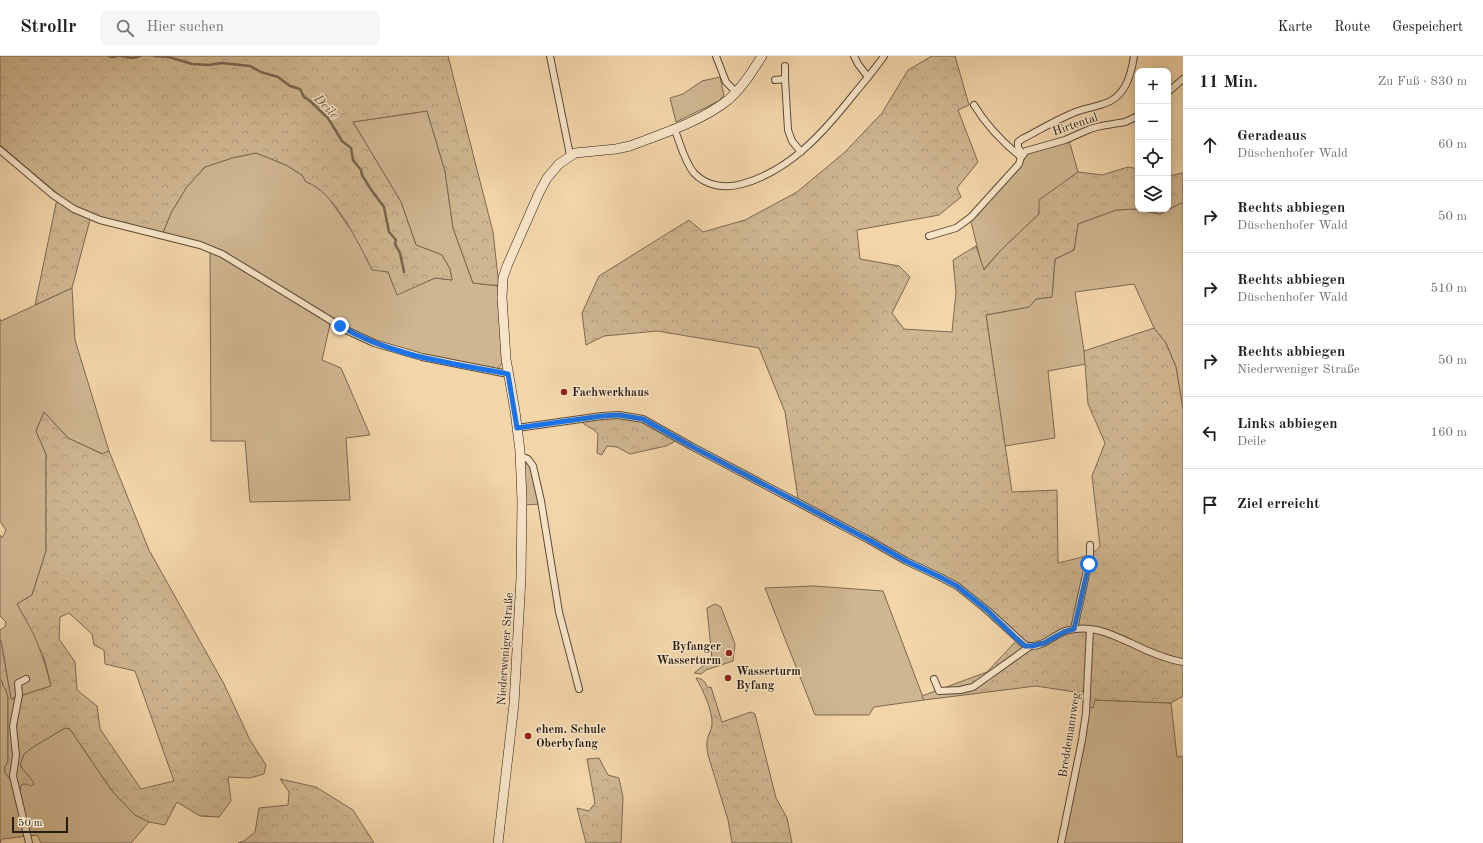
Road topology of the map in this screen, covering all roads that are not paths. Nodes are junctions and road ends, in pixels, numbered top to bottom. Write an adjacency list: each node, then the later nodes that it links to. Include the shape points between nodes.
1 (550, 56): 19 (street)
2 (716, 56): 13 (street, via 726,82)
3 (762, 56): 13 (street)
4 (854, 56): 8 (street)
5 (884, 56): 8 (street)
6 (1134, 56): 20 (street, via 1129,79 1117,97 1070,114 1022,139 1018,142 1018,147)
7 (785, 66): 9 (street)
8 (868, 77): 18 (street)
9 (784, 79): 11 (street); 18 (street, via 789,134)
10 (1183, 79): 12 (street)
11 (774, 80)
12 (1171, 89)
13 (736, 92): 16 (street, via 710,112)
14 (974, 105): 20 (street, via 993,132)
15 (1135, 117): 20 (street, Hirtental, via 1090,129 1065,140 1026,151)
16 (674, 128): 18 (street, via 694,173 718,186 730,187 756,180); 19 (street, via 622,148)
17 (0, 150): 22 (street, via 53,195 74,209 100,220 222,254 358,336 401,352)
18 (801, 152)
19 (570, 155): 22 (street, Niederweniger Straße, via 553,171 542,188 505,272 502,297)
20 (1022, 156): 21 (street, via 1019,164 967,220 956,228)
21 (930, 236)
22 (508, 374): 23 (street, Niederweniger Straße)
23 (517, 428): 24 (street, Niederweniger Straße); 28 (street, via 602,416 643,419 957,586)
24 (520, 456): 32 (street, via 528,459 533,466 559,612); 34 (street, Niederweniger Straße, via 522,501 514,704)
25 (1090, 545): 26 (street, via 1090,556)
26 (1074, 629): 27 (street); 28 (street)
27 (1090, 629): 29 (street, via 1103,631); 35 (street, Breddemannweg, via 1085,720)
28 (1029, 647): 31 (street, via 973,687 938,691)
29 (1183, 662)
30 (26, 679): 33 (street, via 18,683 19,695 13,726 16,755 13,776)
31 (934, 679)
32 (579, 690)
33 (29, 843)
34 (498, 843)
35 (1061, 843)

